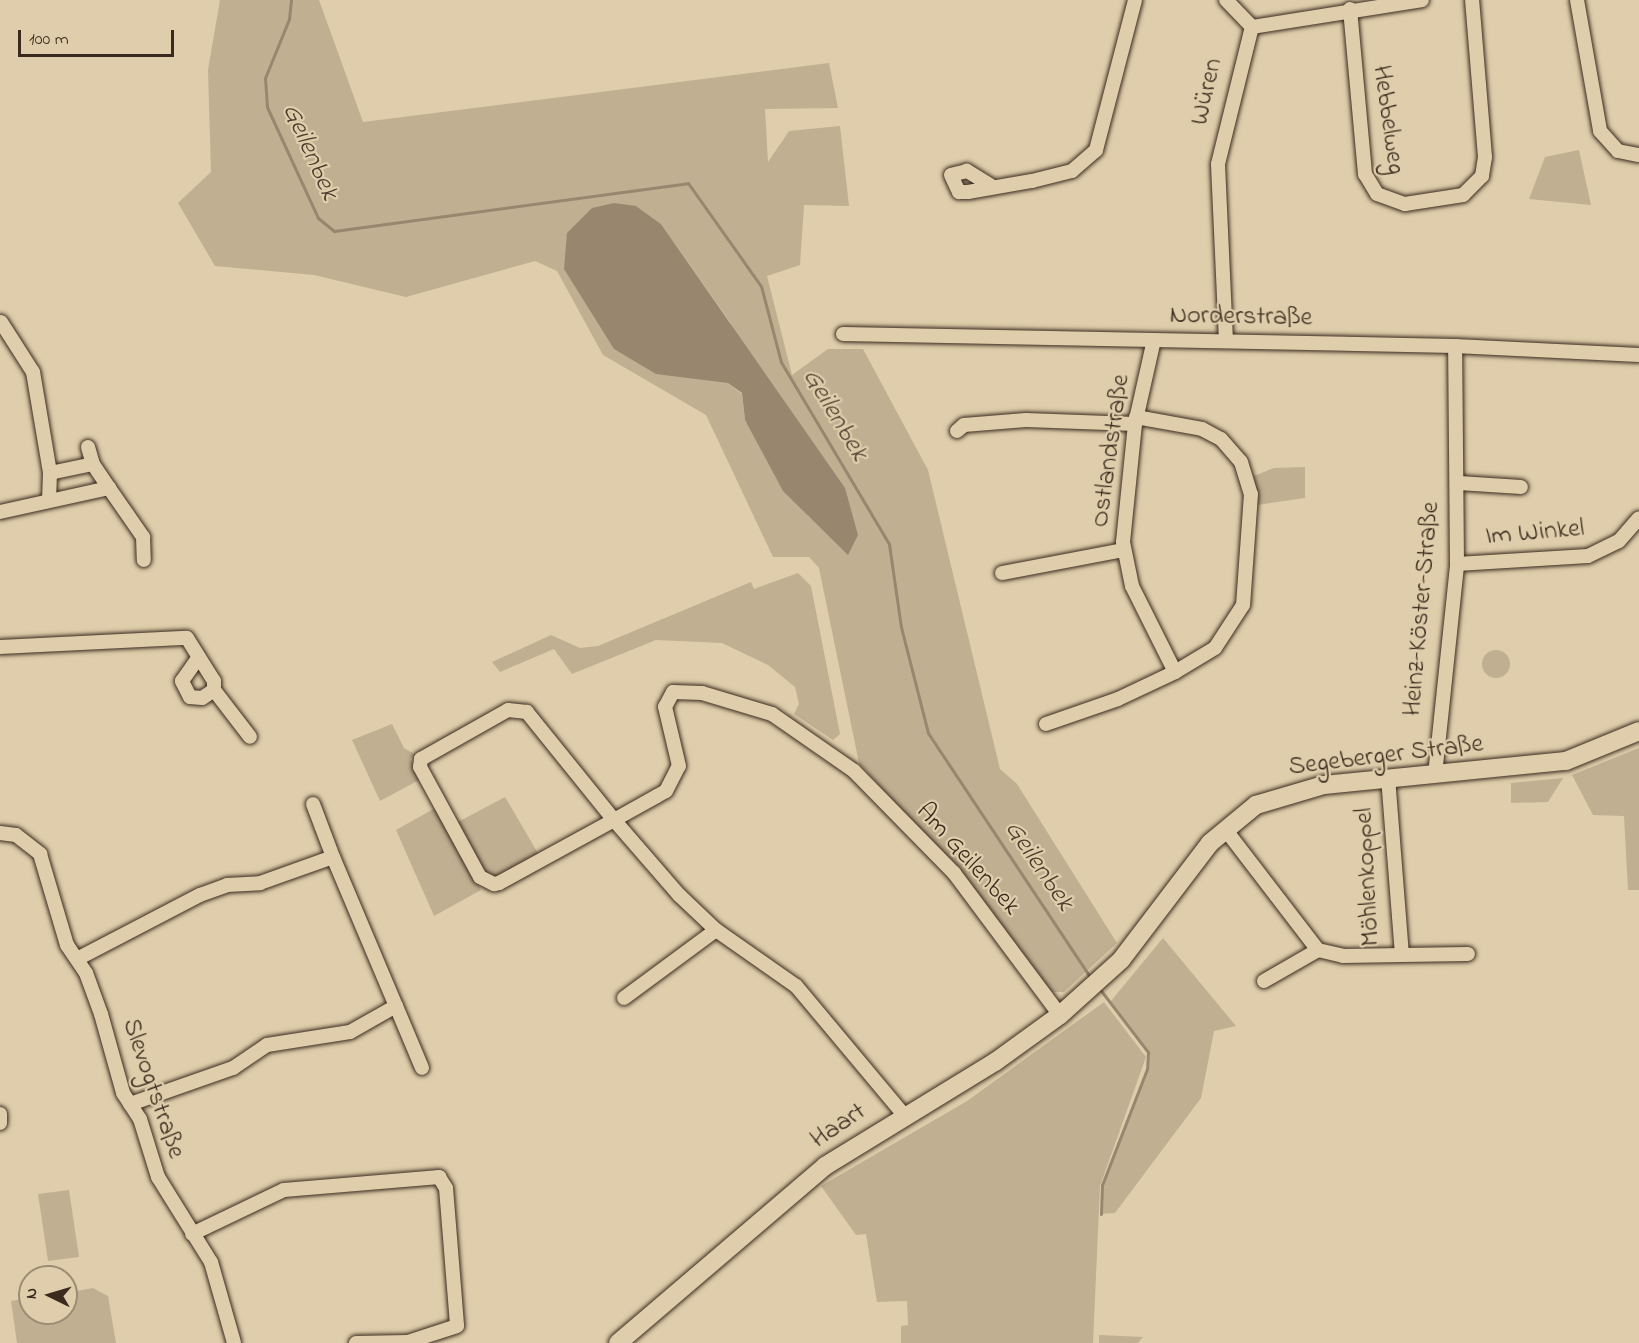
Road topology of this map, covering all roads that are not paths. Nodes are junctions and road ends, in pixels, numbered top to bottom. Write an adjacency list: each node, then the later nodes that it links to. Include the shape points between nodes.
1 (1135, 0): 9 (street, via 1096,150 1064,174)
2 (1226, 0): 7 (street)
3 (1422, 0): 6 (street)
4 (1472, 0): 6 (street, Hebbelweg, via 1485,157 1482,176 1463,195 1406,204 1377,194 1365,174)
5 (1578, 0): 8 (street, via 1600,130 1618,151)
6 (1350, 9): 7 (street)
7 (1252, 27): 13 (street, Würen, via 1218,164)
8 (1639, 155)
9 (993, 187)
10 (0, 322): 20 (street, via 33,372)
11 (843, 334): 12 (street, Norderstraße)
12 (1154, 340): 13 (street, Norderstraße); 16 (street, Ostlandstraße)
13 (1226, 341): 14 (street, Norderstraße)
14 (1455, 346): 15 (street, Norderstraße); 21 (street, Heinz-Köster-Straße)
15 (1639, 355)
16 (1135, 421): 17 (street, via 1014,421 964,425); 27 (street, Ostlandstraße); 33 (street, via 1202,429 1221,439 1241,462 1251,494 1243,605 1215,648)
17 (957, 431)
18 (88, 447): 19 (street)
19 (93, 464): 20 (street); 23 (street)
20 (50, 473): 24 (street)
21 (1458, 483): 22 (street, Heinz-Köster-Straße); 29 (street, Heinz-Köster-Straße)
22 (1521, 487)
23 (109, 488): 24 (street); 28 (street, via 143,537)
24 (49, 500): 25 (street)
25 (0, 512)
26 (1639, 518): 29 (street, Im Winkel, via 1619,541 1588,556)
27 (1124, 550): 30 (street); 33 (street, Ostlandstraße, via 1132,586)
28 (144, 560)
29 (1457, 564): 38 (street, Heinz-Köster-Straße)
30 (1002, 573)
31 (0, 647): 32 (street, via 182,638)
32 (199, 657): 34 (street); 34 (street, via 185,672 183,690 202,698)
33 (1175, 672): 35 (street, via 1118,699)
34 (214, 690): 37 (street)
35 (1046, 723)
36 (1639, 731): 38 (main road, Segeberger Straße, via 1566,761)
37 (250, 737)
38 (1435, 775): 39 (main road, Segeberger Straße)
39 (1388, 779): 42 (main road, Segeberger Straße, via 1287,792 1256,805); 48 (street, Möhlenkoppel)
40 (313, 804): 44 (street)
41 (614, 820): 41 (street, via 488,883 480,877 420,761 508,710 523,710); 45 (street); 54 (street, Am Geilenbek, via 666,791 677,774 679,753 665,707 668,695 678,690 772,714 854,771 954,873)
42 (1225, 829): 46 (street); 50 (main road, Segeberger Straße)
43 (0, 833): 49 (street, Slevogtstraße, via 16,835 40,854)
44 (333, 857): 49 (street, via 261,883 227,885 200,895); 53 (street)
45 (716, 930): 52 (street); 58 (street, via 796,986)
46 (1318, 950): 48 (street, Möhlenkoppel, via 1343,956); 51 (street)
47 (1468, 954): 48 (street)
48 (1402, 955)
49 (77, 959): 56 (street, Slevogtstraße)
50 (1100, 980): 54 (main road, Haart)
51 (1264, 981)
52 (624, 998)
53 (396, 1006): 55 (street); 56 (street, via 350,1032 267,1045 233,1068)
54 (1060, 1015): 58 (main road, Haart, via 995,1062)
55 (422, 1068)
56 (130, 1104): 60 (street, Slevogtstraße, via 158,1177)
57 (0, 1114): 59 (street)
58 (904, 1115): 63 (main road, Haart, via 803,1183)
59 (0, 1123)
60 (192, 1234): 61 (street, Slevogtstraße, via 222,1290); 62 (street, via 284,1190 439,1177 446,1188 462,1328 408,1342)
61 (234, 1343)
62 (356, 1343)
63 (618, 1343)

